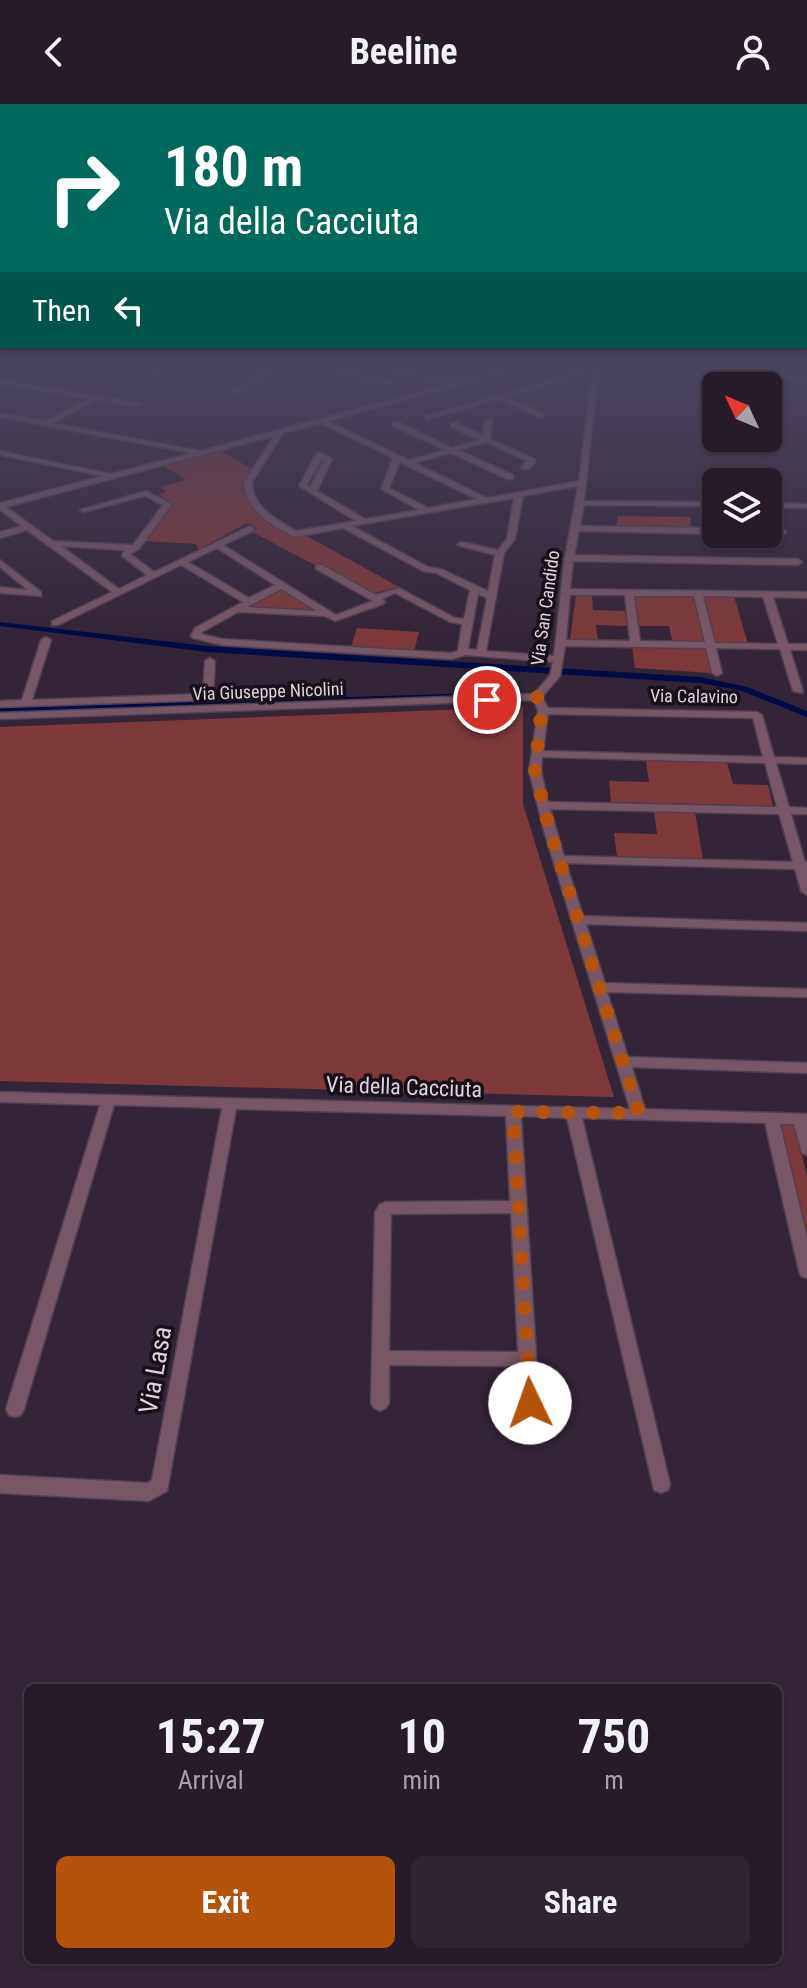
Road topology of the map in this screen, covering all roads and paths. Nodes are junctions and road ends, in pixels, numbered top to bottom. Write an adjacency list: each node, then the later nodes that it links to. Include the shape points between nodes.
1 (39, 461): 12 (street)
2 (168, 461): 12 (street)
3 (263, 461): 28 (street, via 248,482 255,506 295,534)
4 (396, 461): 26 (street, via 385,489)
5 (403, 461): 10 (street)
6 (415, 461): 10 (street)
7 (475, 461): 13 (street)
8 (532, 461): 11 (street)
9 (585, 461): 14 (street, Via San Candido)
10 (408, 463): 19 (street)
11 (525, 467)
12 (112, 476): 18 (street)
13 (510, 477)
14 (583, 483): 16 (street); 20 (street, Via San Candido)
15 (312, 492): 27 (street)
16 (519, 494): 19 (street); 38 (street, via 511,539)
17 (0, 497): 18 (street)
18 (19, 501): 23 (street)
19 (485, 501): 26 (street)
20 (580, 503): 21 (street); 30 (street, Via San Candido)
21 (702, 504)
22 (782, 505): 24 (street)
23 (0, 506): 29 (street)
24 (807, 506)
25 (84, 510): 37 (street, via 146,493 168,504)
26 (428, 511): 27 (street)
27 (364, 522): 28 (street)
28 (343, 525): 46 (street)
29 (29, 527): 33 (street); 34 (street)
30 (575, 528): 32 (street); 39 (street, Via San Candido)
31 (250, 529): 35 (street)
32 (702, 531)
33 (0, 535)
34 (51, 543): 37 (street); 49 (street)
35 (217, 545): 40 (street); 45 (street)
36 (461, 545): 38 (street)
37 (130, 548): 44 (street, via 125,554)
38 (500, 553): 54 (street)
39 (569, 558): 41 (street); 48 (street, Via San Candido)
40 (182, 562): 44 (street); 56 (street)
41 (798, 562)
42 (0, 563): 47 (street, via 38,594)
43 (319, 567): 55 (street)
44 (153, 576): 49 (street)
45 (281, 585): 56 (street); 58 (street)
46 (475, 588): 54 (street); 59 (street)
47 (0, 590)
48 (566, 592): 50 (street); 62 (street, Via San Candido)
49 (119, 593): 60 (street)
50 (629, 593): 51 (street); 63 (street)
51 (698, 594): 52 (street); 64 (street)
52 (767, 594): 53 (street); 65 (street)
53 (807, 595)
54 (493, 597): 68 (street)
55 (375, 598): 58 (street, via 380,602 335,618); 59 (street, via 396,590)
56 (249, 602): 57 (street)
57 (234, 609): 58 (street); 67 (street, via 196,636 452,656)
58 (325, 614)
59 (467, 622): 67 (street)
60 (55, 623)
61 (46, 640): 74 (street)
62 (561, 643): 63 (street); 70 (street, Via San Candido)
63 (635, 644): 64 (street)
64 (710, 646): 65 (street); 71 (street)
65 (785, 647): 66 (street); 72 (street)
66 (807, 647)
67 (464, 652): 68 (street)
68 (481, 654): 70 (street)
69 (210, 661): 74 (street, via 208,697)
70 (557, 667): 73 (street, Via San Candido)
71 (717, 673)
72 (798, 691)
73 (537, 697): 76 (street, Via San Candido); 77 (street, Via Giuseppe Nicolini)
74 (26, 703): 75 (street)
75 (0, 704)
76 (543, 711): 78 (street, Via San Candido); 79 (street, Via Calavino, via 757,715)
77 (0, 716)
78 (538, 754): 79 (street); 81 (street, Via San Candido, via 535,771)
79 (770, 760): 80 (street); 82 (street, Via Calavino)
80 (807, 761)
81 (545, 805): 82 (street); 84 (street, Via San Candido)
82 (784, 811): 83 (street); 85 (street, Via Calavino)
83 (807, 811)
84 (559, 859): 85 (street); 87 (street, Via San Candido)
85 (803, 866): 86 (street, Via Calavino)
86 (807, 891)
87 (579, 920): 88 (street); 89 (street, Via San Candido)
88 (807, 927)
89 (601, 987): 90 (street); 91 (street, Via San Candido)
90 (807, 993)
91 (625, 1062): 92 (street); 97 (street, Via San Candido)
92 (807, 1068)
93 (0, 1097): 94 (street, Via della Cacciuta)
94 (108, 1101): 95 (street, Via della Cacciuta); 108 (street)
95 (230, 1104): 96 (street, Via della Cacciuta); 109 (street, Via Lasa, via 160,1485 149,1492)
96 (513, 1112): 98 (street, Via della Cacciuta); 102 (street)
97 (639, 1113): 98 (street, Via della Cacciuta); 99 (street, Via della Cacciuta)
98 (574, 1114): 110 (street)
99 (771, 1118): 100 (street, Via della Cacciuta); 103 (street)
100 (803, 1118): 101 (street)
101 (807, 1149)
102 (519, 1207): 104 (street, via 386,1208); 105 (street)
103 (807, 1271)
104 (381, 1358): 105 (street); 106 (street)
105 (527, 1359): 107 (street)
106 (380, 1403)
107 (530, 1403)
108 (15, 1409)
109 (0, 1484)
110 (661, 1484)

